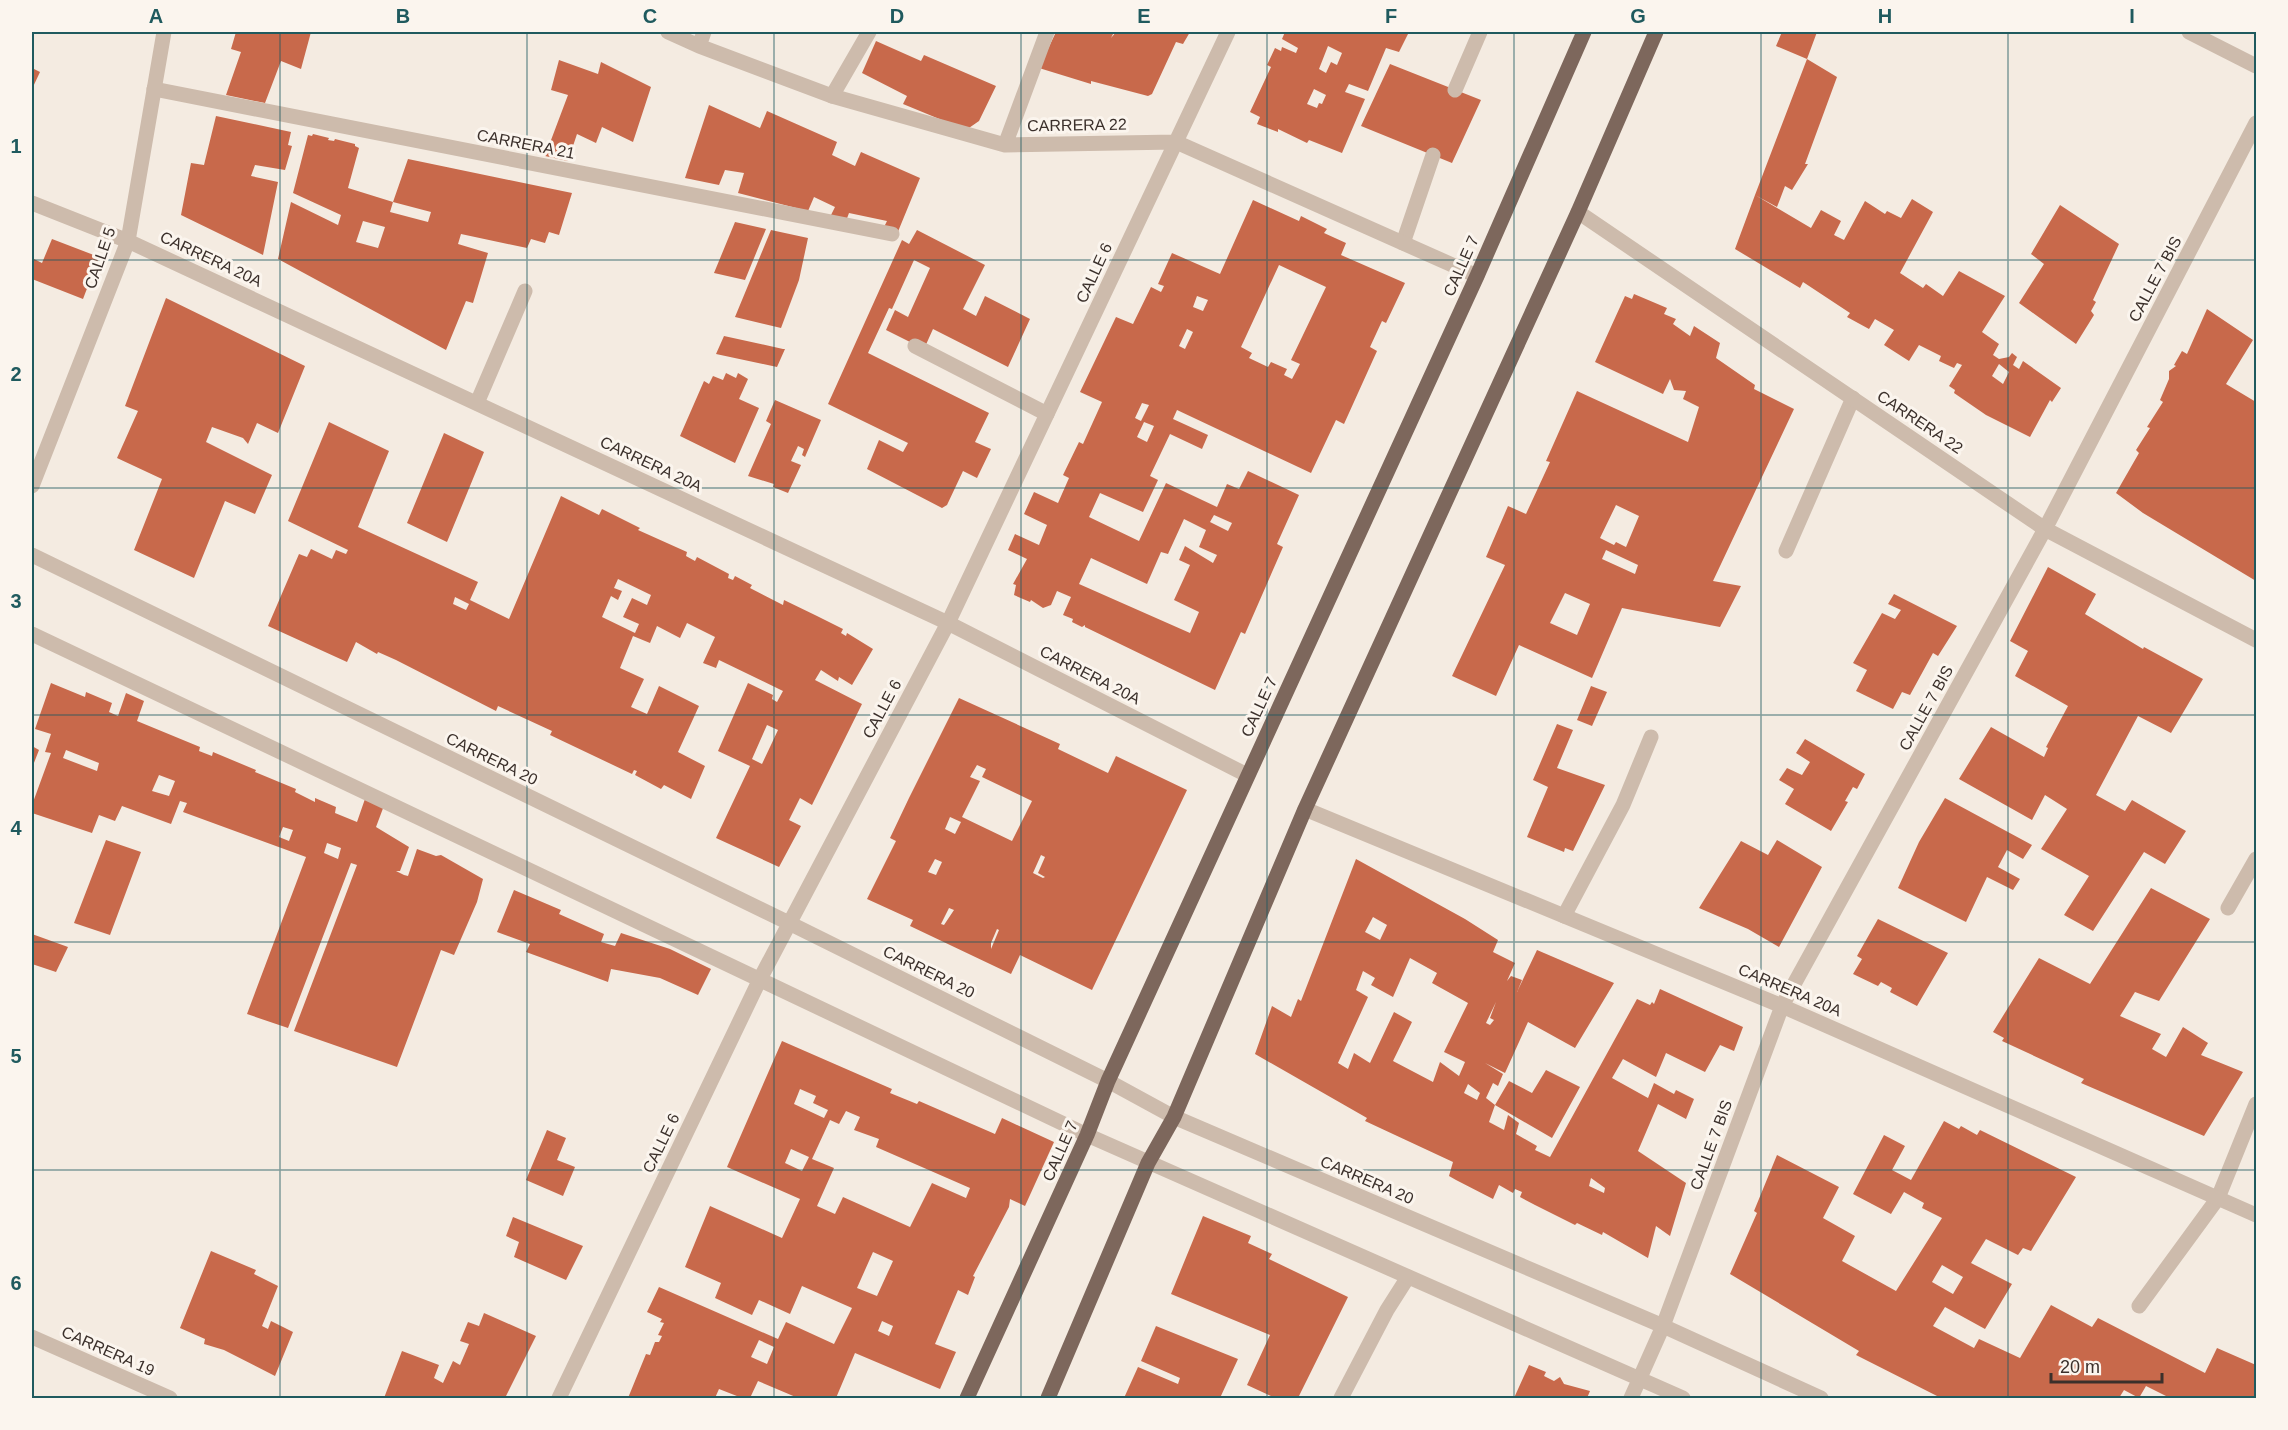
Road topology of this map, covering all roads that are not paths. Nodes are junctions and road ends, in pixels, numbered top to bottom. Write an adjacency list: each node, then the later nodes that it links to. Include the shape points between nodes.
1 (668, 32): 10 (street, CARRERA 22)
2 (869, 32): 14 (street)
3 (1047, 32): 17 (street)
4 (1228, 32): 16 (street, CALLE 6)
5 (1480, 32): 13 (street)
6 (1584, 32): 24 (main road, CALLE 7)
7 (1656, 32): 20 (main road)
8 (2189, 32): 11 (street)
9 (161, 33): 12 (street, CALLE 5)
10 (701, 39): 14 (street, CARRERA 22)
11 (2256, 66)
12 (154, 89): 21 (street, CARRERA 21); 22 (street, CALLE 5)
13 (1455, 90)
14 (832, 96): 17 (street, CARRERA 22)
15 (2256, 123): 31 (street, CALLE 7 BIS)
16 (1176, 142): 17 (street, CARRERA 22); 23 (street, CARRERA 22); 29 (street, CALLE 6)
17 (1005, 145)
18 (1433, 155): 23 (street)
19 (32, 203): 22 (street, CARRERA 20A)
20 (1578, 212): 27 (street, CARRERA 22); 39 (main road)
21 (892, 234)
22 (128, 241): 28 (street, CARRERA 20A); 30 (street, CALLE 5)
23 (1403, 243): 24 (street, CARRERA 22)
24 (1477, 276): 38 (main road, CALLE 7)
25 (525, 291): 28 (street)
26 (915, 346): 29 (street)
27 (1853, 398): 31 (street, CARRERA 22); 32 (street)
28 (477, 403): 34 (street, CARRERA 20A)
29 (1047, 414): 34 (street, CALLE 6)
30 (32, 486)
31 (2045, 529): 36 (street, CARRERA 22); 45 (street, CALLE 7 BIS)
32 (1786, 551)
33 (32, 555): 43 (street, CARRERA 20)
34 (948, 623): 38 (street, CARRERA 20A); 43 (street, CALLE 6)
35 (32, 634): 44 (street)
36 (2256, 640)
37 (1652, 737): 42 (street, via 1623,805)
38 (1247, 775): 46 (main road, CALLE 7)
39 (1305, 808): 42 (street, CARRERA 20A); 48 (main road)
40 (2256, 859): 41 (street)
41 (2228, 908)
42 (1564, 916): 45 (street, CARRERA 20A)
43 (789, 923): 44 (street, CALLE 6); 46 (street, CARRERA 20)
44 (760, 979): 49 (street); 59 (street, CALLE 6)
45 (1782, 1006): 51 (street, CARRERA 20A); 55 (street, CALLE 7 BIS)
46 (1108, 1081): 48 (street, CARRERA 20); 49 (main road, CALLE 7)
47 (2256, 1104): 51 (street)
48 (1174, 1117): 50 (main road); 55 (street, CARRERA 20)
49 (1087, 1135): 50 (street); 60 (main road, CALLE 7)
50 (1148, 1163): 53 (street); 61 (main road)
51 (2218, 1198): 52 (street, CARRERA 20A); 54 (street)
52 (2256, 1215)
53 (1408, 1277): 57 (street); 62 (street)
54 (2139, 1306)
55 (1663, 1326): 57 (street, CALLE 7 BIS); 65 (street, CARRERA 20)
56 (32, 1337): 58 (street, CARRERA 19)
57 (1640, 1378): 63 (street, CALLE 7 BIS); 64 (street)
58 (170, 1398)
59 (559, 1398)
60 (968, 1398)
61 (1048, 1398)
62 (1341, 1398)
63 (1631, 1398)
64 (1683, 1398)
65 (1821, 1398)

